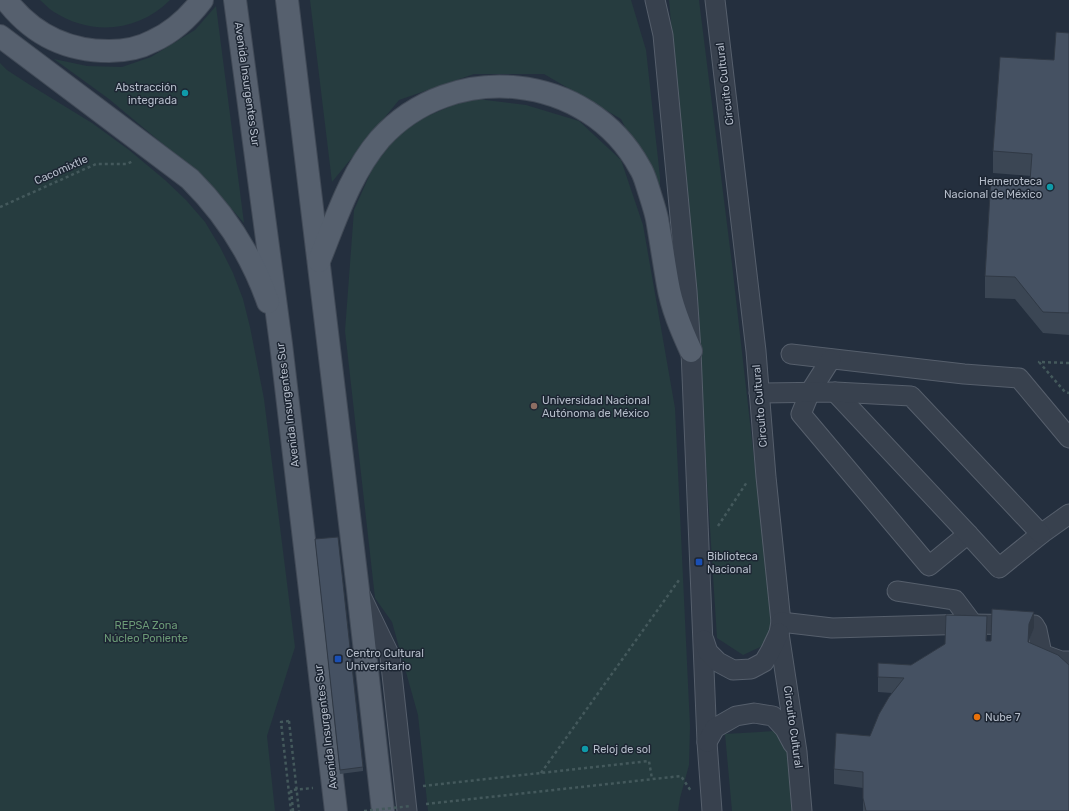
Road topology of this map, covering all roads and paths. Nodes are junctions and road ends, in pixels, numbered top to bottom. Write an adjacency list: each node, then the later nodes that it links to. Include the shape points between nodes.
1 (6, 0): 2 (main road, via 25,22 47,37 79,48 113,51 127,50 153,42 187,18)
2 (202, 0)
3 (235, 0): 13 (main road, Avenida Insurgentes Sur)
4 (287, 0): 12 (main road)
5 (642, 0): 8 (street)
6 (655, 0): 8 (street)
7 (716, 0): 20 (street, Circuito Cultural)
8 (663, 35): 14 (street)
9 (0, 36): 10 (main road)
10 (154, 152): 11 (path, Cacomixtle, via 127,164 96,164); 13 (main road, via 190,179 228,223 260,281)
11 (0, 206)
12 (319, 262): 14 (main road, via 358,170 381,139 410,113 446,95 466,89 497,87 539,90 584,108 597,117 621,139 641,169 657,218 668,287); 29 (main road)
13 (281, 344): 39 (main road, Avenida Insurgentes Sur)
14 (691, 351): 25 (street)
15 (791, 354): 16 (street)
16 (831, 359): 18 (street); 22 (street, via 1019,378)
17 (1069, 364): 21 (path, via 1039,362 1065,392)
18 (810, 392): 19 (street); 20 (street); 26 (street, via 801,414 929,566)
19 (835, 392): 26 (street); 27 (street, via 911,396)
20 (759, 393): 23 (street, Circuito Cultural)
21 (1069, 393)
22 (1069, 438)
23 (766, 477): 25 (path, via 750,479 716,530); 32 (street, Circuito Cultural)
24 (1069, 514): 27 (street)
25 (698, 532): 33 (street)
26 (968, 534): 27 (street, via 999,568)
27 (1041, 534)
28 (679, 572): 37 (path, via 679,580)
29 (358, 590): 40 (street, via 390,656); 47 (main road)
30 (897, 591): 31 (street, via 955,600)
31 (973, 624): 32 (street); 34 (street, via 1034,625 1042,654)
32 (780, 627): 33 (street, via 764,662 751,669 733,670 718,662 708,652); 36 (street, Circuito Cultural)
33 (702, 635): 35 (street)
34 (1069, 661)
35 (707, 742): 36 (street, via 715,728 736,716 754,713 773,716 785,729); 48 (street)
36 (797, 752): 49 (street, Circuito Cultural)
37 (541, 773): 38 (path, via 649,761); 40 (path)
38 (652, 780): 41 (path, via 681,776); 42 (path)
39 (333, 786): 43 (path, via 291,790); 45 (main road, Avenida Insurgentes Sur)
40 (404, 788): 42 (street)
41 (694, 796)
42 (412, 807): 46 (path, bridge)
43 (292, 811): 44 (path, bridge, via 281,722 289,721)
44 (299, 811)
45 (336, 811)
46 (364, 811)
47 (383, 811)
48 (712, 811)
49 (802, 811)

